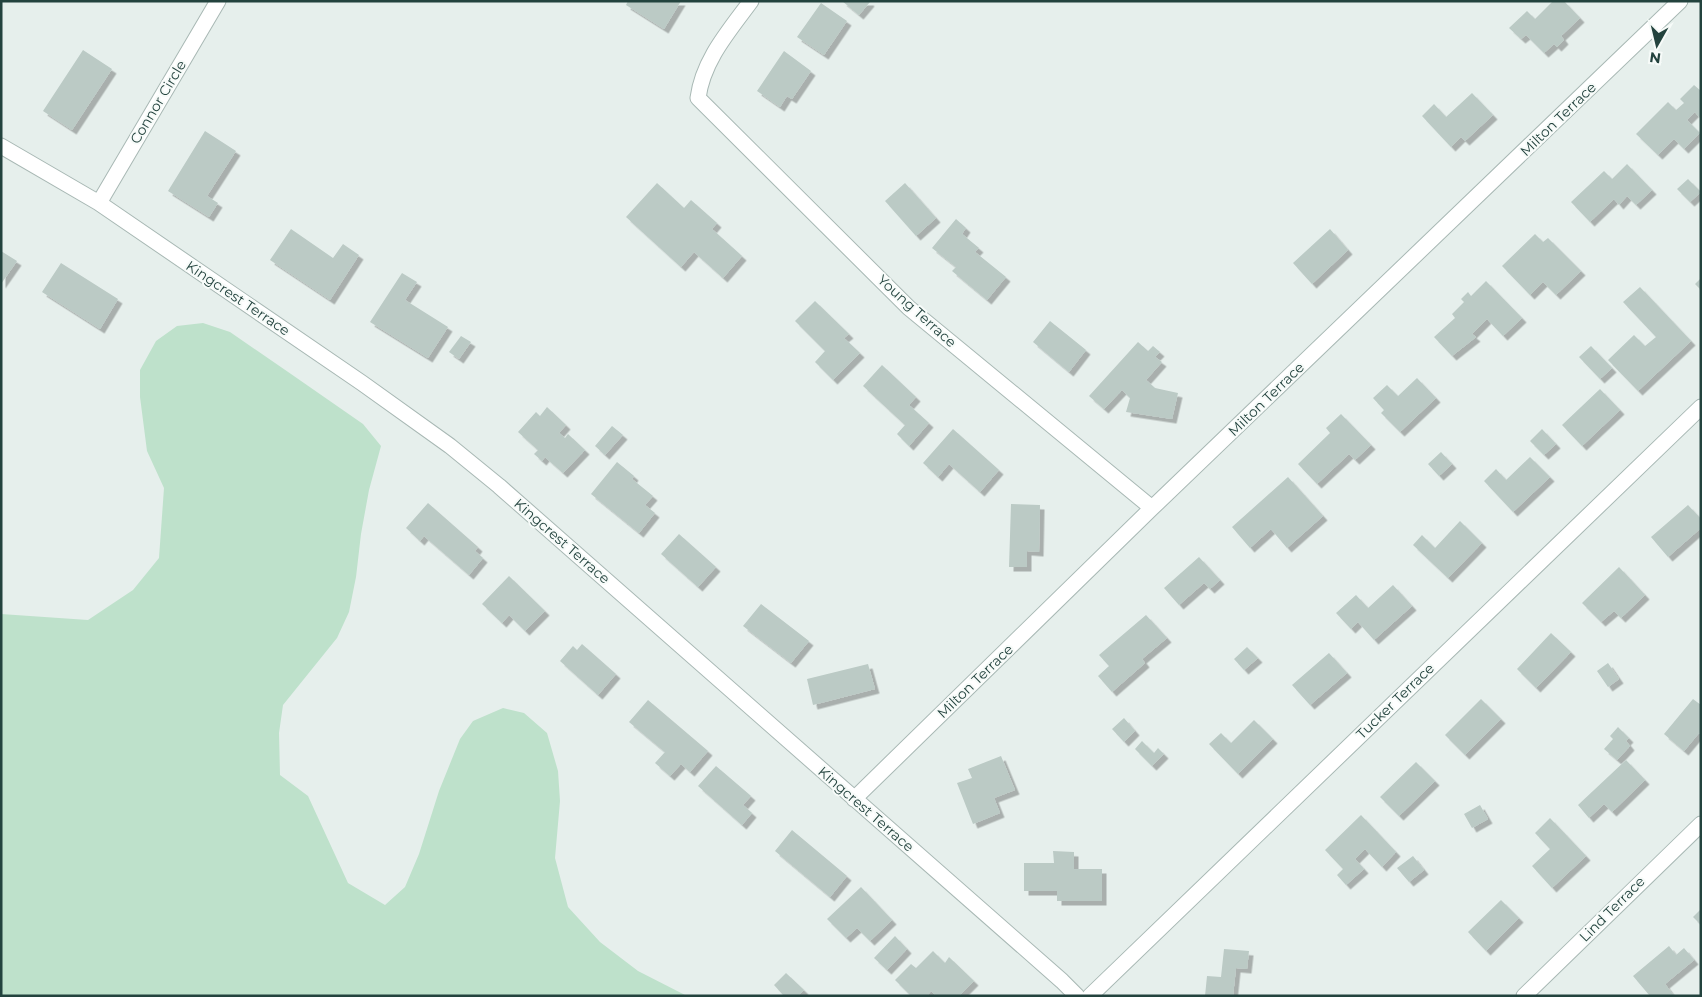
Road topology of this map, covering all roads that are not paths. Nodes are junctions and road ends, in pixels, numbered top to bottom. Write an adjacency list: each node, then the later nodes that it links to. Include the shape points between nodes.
1 (218, 1): 5 (street, Connor Circle)
2 (751, 1): 7 (street, Young Terrace, via 715,49 700,84 698,98 909,308)
3 (1680, 1): 7 (street, Milton Terrace)
4 (1, 146): 5 (street, Kingcrest Terrace)
5 (99, 203): 8 (street, Kingcrest Terrace, via 450,446)
6 (1701, 407): 11 (street, Tucker Terrace)
7 (1152, 508): 8 (street, Milton Terrace)
8 (854, 799): 10 (street, Kingcrest Terrace)
9 (1701, 824): 12 (street, Lind Terrace)
10 (1077, 996)
11 (1090, 996)
12 (1524, 996)

